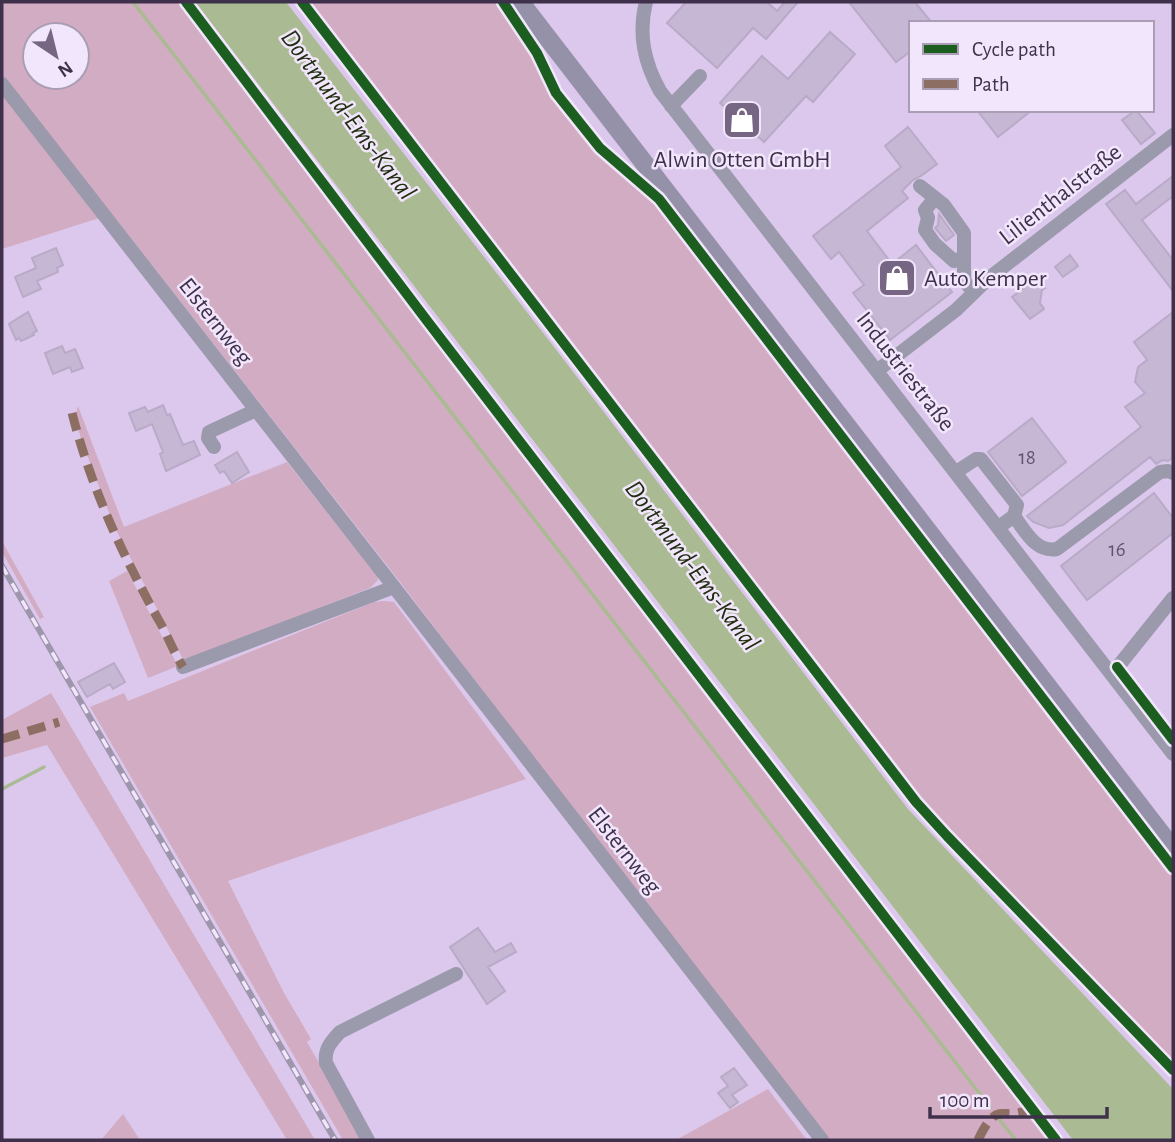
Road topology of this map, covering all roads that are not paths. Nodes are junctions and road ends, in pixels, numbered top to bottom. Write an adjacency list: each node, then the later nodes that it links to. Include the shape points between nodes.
1 (520, 2): 23 (main road)
2 (646, 2): 5 (street, Industriestraße, via 642,43 648,69)
3 (700, 76): 5 (street)
4 (2, 84): 12 (street, Elsternweg)
5 (671, 106): 11 (street, Industriestraße)
6 (1173, 135): 10 (street, Lilienthalstraße)
7 (920, 186): 8 (street)
8 (935, 198): 9 (street, via 964,233); 9 (street, via 925,210 925,230 948,258)
9 (964, 257): 10 (street, via 964,281)
10 (974, 292): 11 (street, Lilienthalstraße)
11 (877, 370): 14 (street, Industriestraße)
12 (256, 410): 13 (street, via 209,432); 18 (street, Elsternweg)
13 (214, 447)
14 (957, 472): 16 (street, via 981,459 1017,505); 17 (street, Industriestraße)
15 (1173, 473): 16 (street, via 1160,472 1057,549 1040,548)
16 (1014, 516): 17 (street)
17 (999, 527): 21 (street, Industriestraße)
18 (394, 587): 20 (street); 26 (street, Elsternweg)
19 (1173, 598): 21 (street)
20 (183, 667)
21 (1112, 674): 22 (street, Industriestraße)
22 (1173, 754)
23 (1173, 849)
24 (456, 974): 25 (street, via 340,1032 330,1043 326,1063)
25 (368, 1140)
26 (822, 1140)

